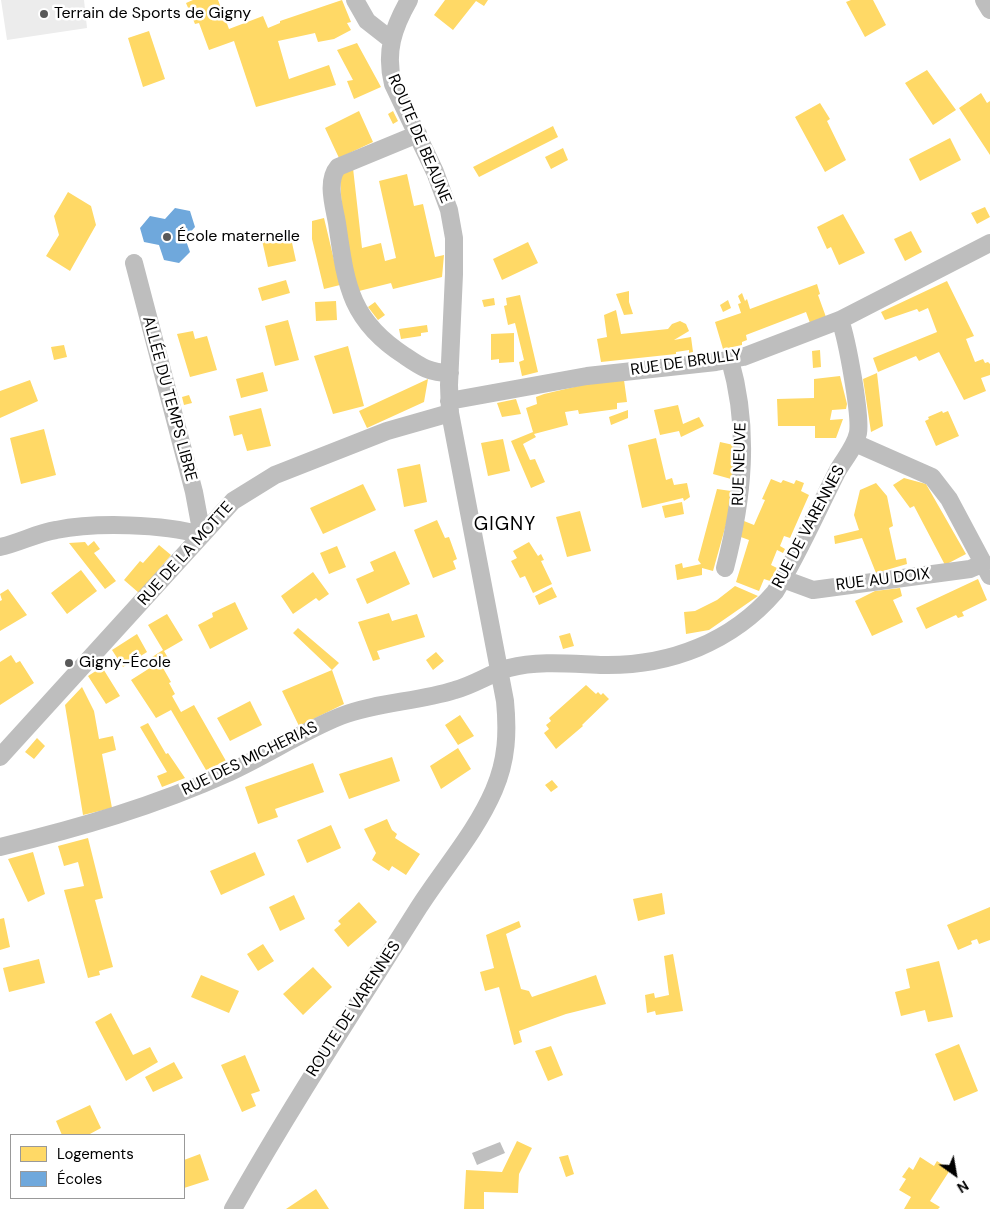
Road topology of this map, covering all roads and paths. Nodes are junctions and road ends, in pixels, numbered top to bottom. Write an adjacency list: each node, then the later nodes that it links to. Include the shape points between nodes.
1 (355, 0): 5 (street, via 367,22)
2 (409, 0): 5 (street, ROUTE DE BEAUNE)
3 (984, 0): 4 (street)
4 (990, 10)
5 (390, 39): 6 (street, ROUTE DE BEAUNE, via 393,84)
6 (418, 134): 11 (street, ROUTE DE BEAUNE, via 449,210 454,238); 11 (street, via 338,168 332,179 334,204 347,285 365,320 378,337 418,365 435,373)
7 (990, 243): 9 (street, RUE DE BRULLY)
8 (134, 263): 14 (street, ALLÉE DU TEMPS LIBRE, via 194,492)
9 (840, 320): 10 (street, RUE DE BRULLY); 13 (street, RUE DE VARENNES, via 857,417)
10 (730, 360): 12 (street, RUE DE BRULLY, via 587,376); 16 (street, RUE NEUVE, via 738,385 743,448 736,527)
11 (450, 372): 12 (street, ROUTE DE BEAUNE)
12 (450, 407): 14 (street, RUE DE LA MOTTE, via 275,475 233,501); 19 (street, ROUTE DE BEAUNE)
13 (855, 444): 17 (street, via 932,477 942,488); 18 (street, RUE DE VARENNES, via 839,468)
14 (202, 535): 15 (street, via 154,527 78,527 56,530); 20 (street, RUE DE LA MOTTE)
15 (0, 547)
16 (725, 568)
17 (987, 569): 18 (street, RUE AU DOIX, via 813,590)
18 (783, 579): 19 (street, RUE DE VARENNES, via 764,604 749,617 715,641 687,653 660,660 608,665 552,663)
19 (500, 672): 21 (street, RUE DES MICHERIAS, via 455,691 344,716 231,772 178,794 69,830); 22 (street, ROUTE DE VARENNES, via 506,701 507,744 504,764 483,813 312,1074)
20 (0, 757)
21 (0, 847)
22 (233, 1209)

